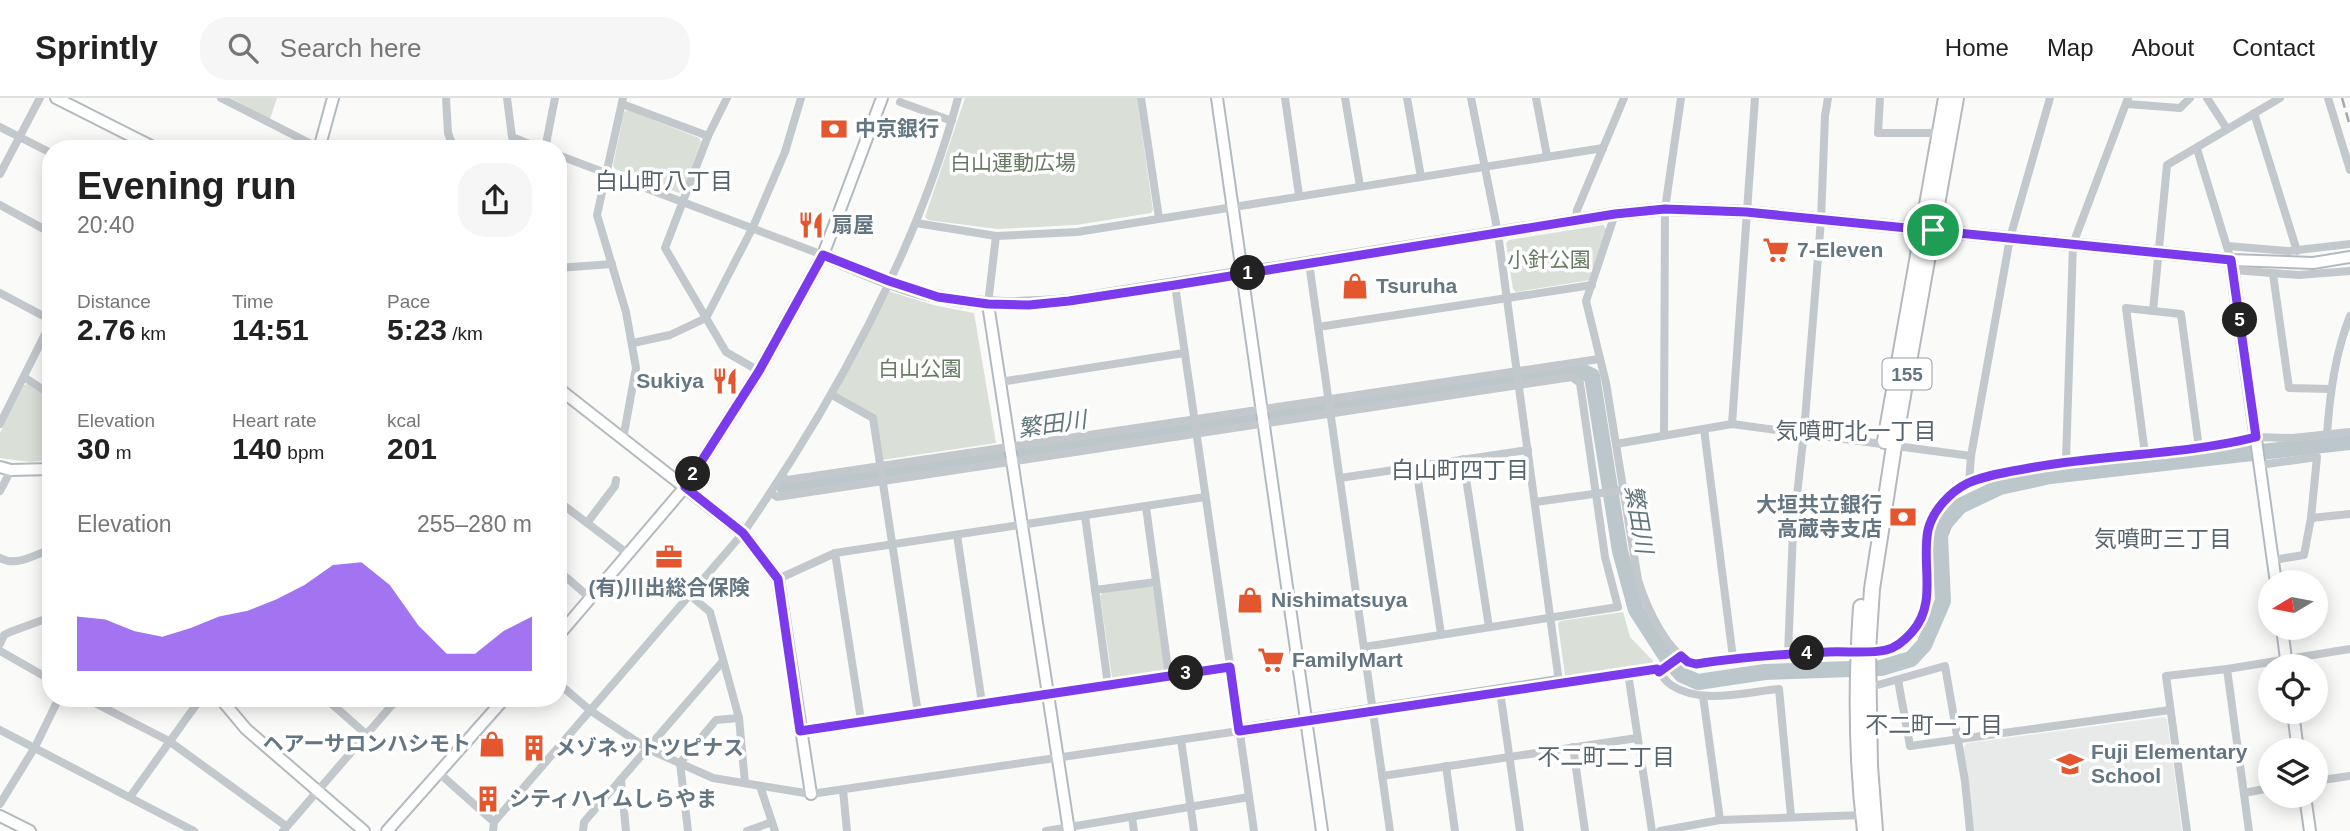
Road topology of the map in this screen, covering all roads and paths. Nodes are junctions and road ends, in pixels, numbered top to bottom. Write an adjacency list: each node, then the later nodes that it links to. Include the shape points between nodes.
1 (40, 98): 40 (street)
2 (56, 98): 41 (street)
3 (333, 98): 43 (street)
4 (446, 98): 44 (street)
5 (507, 98): 45 (street, via 512,137)
6 (555, 98): 46 (street)
7 (727, 98): 39 (street)
8 (801, 98): 69 (street, via 785,152)
9 (882, 98): 80 (street)
10 (958, 98): 35 (street)
11 (1141, 98): 65 (street)
12 (1217, 98): 61 (street)
13 (1285, 98): 58 (street)
14 (1345, 98): 57 (street)
15 (1407, 98): 56 (street)
16 (1471, 98): 52 (street)
17 (1536, 98): 50 (street)
18 (1624, 98): 47 (street)
19 (1681, 98): 62 (street)
20 (1755, 98): 63 (street)
21 (1828, 98): 66 (street)
22 (1880, 98): 38 (street, via 1878,134)
23 (1946, 98): 38 (highway, 155)
24 (1956, 98): 71 (highway, 155)
25 (2050, 98): 74 (street)
26 (2190, 98): 32 (street, via 2180,108)
27 (2207, 98): 37 (street)
28 (2280, 98): 34 (street)
29 (2328, 98): 53 (street)
30 (223, 99): 42 (street)
31 (623, 101): 39 (street); 54 (street)
32 (2127, 101): 75 (street)
33 (900, 102): 35 (street)
34 (2254, 113): 37 (street); 78 (street)
35 (951, 121): 68 (street)
36 (0, 127): 40 (street)
37 (2227, 130): 49 (street)
38 (1940, 133): 71 (highway, 155)
39 (708, 136): 59 (street)
40 (20, 138): 48 (street); 55 (street)
41 (139, 140)
42 (304, 140)
43 (322, 140)
44 (450, 140)
45 (520, 140)
46 (546, 140)
47 (1603, 148): 50 (street); 67 (street)
48 (42, 149)
49 (2197, 149): 77 (street); 79 (street, via 2167,165)
50 (1548, 156): 52 (street)
51 (567, 158): 54 (street)
52 (1485, 167): 56 (street); 72 (street)
53 (2350, 170)
54 (608, 173): 59 (street); 83 (street, via 597,215)
55 (0, 174)
56 (1421, 177): 57 (street)
57 (1360, 186): 58 (street)
58 (1299, 195): 61 (street)
59 (683, 201): 69 (street); 98 (street, via 665,248)
60 (0, 205): 70 (street)
61 (1233, 206): 65 (street); 87 (street)
62 (1665, 209): 63 (street); 64 (street); 124 (street)
63 (1746, 212): 66 (street); 119 (street)
64 (1615, 214): 67 (street); 91 (street)
65 (1159, 218): 73 (street, via 1077,232)
66 (1821, 220): 71 (street); 121 (street)
67 (1576, 221): 72 (street)
68 (916, 223): 73 (street); 89 (street)
69 (753, 227): 80 (street); 98 (street)
70 (42, 228)
71 (1928, 230): 74 (street); 129 (highway, 155)
72 (1498, 233): 82 (street); 93 (street)
73 (996, 236): 94 (street)
74 (2010, 238): 75 (street); 134 (street)
75 (2073, 244): 79 (street); 137 (street)
76 (2350, 244): 78 (street)
77 (2227, 246): 78 (street); 84 (street)
78 (2297, 251)
79 (2158, 253): 84 (street); 95 (street)
80 (823, 255): 89 (street); 105 (street)
81 (2350, 257): 84 (street)
82 (1309, 263): 87 (street); 99 (street)
83 (612, 264): 85 (street); 101 (street)
84 (2232, 265): 88 (street); 126 (street)
85 (567, 267)
86 (2350, 271): 88 (street)
87 (1243, 274): 90 (street); 114 (street)
88 (2273, 274): 110 (street, via 2289,388)
89 (889, 281): 94 (street, via 938,297); 112 (street)
90 (1175, 285): 94 (street, via 1069,301); 102 (street)
91 (1592, 285): 93 (street); 103 (street, via 1586,301)
92 (0, 293): 96 (street)
93 (1507, 297): 99 (street); 104 (street)
94 (988, 304): 107 (street)
95 (2153, 311): 131 (street, via 2180,314); 133 (street, via 2126,308)
96 (42, 316)
97 (2350, 316): 110 (street)
98 (706, 318): 101 (street, via 670,335); 105 (street, via 726,352)
99 (1318, 327): 113 (street)
100 (42, 339): 106 (street)
101 (633, 342): 127 (street, via 636,368)
102 (1184, 353): 107 (street); 116 (street)
103 (1599, 359): 104 (street); 128 (street)
104 (1517, 370): 108 (street); 113 (street)
105 (759, 371): 148 (street)
106 (24, 376): 109 (street); 118 (street)
107 (1000, 382): 130 (street)
108 (1519, 385): 115 (street); 132 (street); 152 (street, via 1572,377 1580,383)
109 (42, 389)
110 (2330, 390): 125 (street)
111 (567, 395): 127 (street)
112 (832, 395): 139 (street, via 873,418); 143 (street)
113 (1329, 400): 114 (street); 115 (street)
114 (1262, 409): 116 (street); 117 (street)
115 (1330, 414): 117 (street); 144 (street)
116 (1194, 419): 123 (street); 130 (street)
117 (1264, 423): 123 (street); 221 (street)
118 (0, 424)
119 (1732, 424): 120 (street); 121 (street)
120 (1704, 429): 124 (street); 190 (street)
121 (1804, 432): 129 (street); 187 (street, via 1793,531)
122 (2350, 432): 125 (street)
123 (1196, 434): 136 (street); 153 (street)
124 (1664, 434): 128 (street)
125 (2327, 434): 126 (street)
126 (2256, 437): 131 (street); 138 (street)
127 (623, 439): 148 (street)
128 (1616, 444): 149 (street)
129 (1889, 446): 134 (street); 186 (highway, 155, via 1864,576)
130 (1010, 447): 136 (street); 139 (street)
131 (2199, 448): 133 (street)
132 (1528, 450): 135 (street); 154 (street)
133 (2145, 454): 137 (street)
134 (1971, 456): 147 (street)
135 (1463, 459): 140 (street); 180 (street)
136 (1013, 460): 146 (street); 161 (street)
137 (2066, 461): 147 (street)
138 (2260, 465): 159 (street, via 2318,457); 169 (street)
139 (880, 466): 143 (street, via 787,480); 146 (street)
140 (1416, 467): 144 (street); 181 (street)
141 (5, 468): 142 (street); 150 (street)
142 (42, 469)
143 (782, 476): 151 (street)
144 (1340, 478): 183 (street)
145 (616, 480): 160 (street)
146 (882, 480): 151 (street, via 777,497); 164 (street)
147 (1969, 483): 186 (street, via 1936,512 1928,530 1928,590 1916,628 1903,642 1886,650)
148 (685, 487): 162 (street); 167 (street)
149 (1623, 490): 152 (street); 189 (street, via 1645,602)
150 (0, 491)
151 (771, 493): 162 (street)
152 (1595, 494): 154 (street); 177 (street, via 1618,607)
153 (1205, 497): 155 (street); 193 (street)
154 (1535, 502): 177 (street)
155 (1146, 507): 158 (street); 173 (street)
156 (567, 508): 160 (street)
157 (2350, 514): 159 (street)
158 (1085, 516): 161 (street); 174 (street)
159 (2311, 518): 169 (street, via 2304,555)
160 (587, 523): 167 (street)
161 (1023, 525): 163 (street); 205 (street)
162 (743, 533): 172 (street); 175 (street)
163 (957, 535): 164 (street); 207 (street)
164 (892, 545): 166 (street); 218 (street)
165 (42, 553): 168 (street, via 15,562)
166 (835, 553): 172 (street); 220 (street)
167 (628, 554): 176 (street)
168 (0, 558)
169 (2273, 560): 170 (street)
170 (2274, 570)
171 (567, 578): 176 (street)
172 (778, 579): 223 (street)
173 (1156, 582): 174 (street); 198 (street)
174 (1095, 590): 201 (street)
175 (691, 596): 191 (street, via 710,612); 216 (street)
176 (590, 598): 179 (street)
177 (1551, 619): 180 (street); 200 (street)
178 (42, 620): 182 (street, via 4,635)
179 (567, 625)
180 (1489, 627): 181 (street)
181 (1441, 635): 183 (street)
182 (0, 644)
183 (1363, 647): 217 (street)
184 (2350, 649): 188 (street)
185 (0, 651): 197 (street)
186 (1863, 651): 187 (street); 202 (highway, 155)
187 (1788, 654): 190 (street)
188 (2328, 654)
189 (1681, 656): 190 (street, via 1696,664); 195 (street)
190 (1733, 658)
191 (723, 661): 219 (street); 232 (street)
192 (2258, 666): 194 (street)
193 (1230, 667): 198 (street); 224 (street)
194 (2227, 669): 215 (street, via 2166,676); 247 (street)
195 (1659, 672): 196 (street); 206 (street, via 1668,684)
196 (1628, 673): 200 (street); 226 (street)
197 (42, 675)
198 (1169, 676): 201 (street)
199 (1898, 680): 202 (street); 228 (street, via 1910,746); 228 (street, via 1945,666)
200 (1559, 682): 204 (street)
201 (1108, 685): 205 (street)
202 (1863, 688): 254 (highway, 155, via 1859,766); 285 (highway, 155)
203 (567, 691): 216 (street)
204 (1500, 691): 217 (street); 233 (street)
205 (1047, 694): 207 (street); 234 (street)
206 (1703, 696): 256 (street, via 1779,689); 258 (street)
207 (982, 703): 218 (street)
208 (55, 707): 230 (street)
209 (103, 707): 229 (street)
210 (194, 707): 229 (street)
211 (227, 707): 244 (street)
212 (335, 707): 225 (street)
213 (390, 707): 225 (street)
214 (497, 707): 237 (street)
215 (2170, 710): 228 (street); 287 (street)
216 (591, 711): 232 (street); 260 (street)
217 (1373, 711): 221 (street); 238 (street)
218 (918, 713): 220 (street)
219 (739, 718): 235 (street, via 716,720); 242 (street)
220 (861, 720): 223 (street)
221 (1306, 721): 224 (street); 277 (street)
222 (0, 730): 230 (street)
223 (800, 731): 248 (street)
224 (1239, 731): 227 (street); 250 (street)
225 (367, 735): 244 (street)
226 (1637, 738): 231 (street); 282 (street)
227 (1181, 740): 234 (street); 252 (street)
228 (1958, 740): 286 (street)
229 (169, 741): 249 (street); 261 (street)
230 (35, 747): 249 (street); 251 (street)
231 (1573, 747): 233 (street); 281 (street)
232 (648, 748): 235 (street); 241 (street)
233 (1509, 757): 236 (street); 280 (street)
234 (1056, 758): 245 (street); 262 (street)
235 (680, 763): 242 (street, via 713,778); 269 (street)
236 (1446, 766): 238 (street); 279 (street)
237 (439, 773): 260 (street); 266 (street)
238 (1382, 776): 278 (street)
239 (2350, 776): 240 (street)
240 (2328, 779)
241 (621, 780): 267 (street, via 584,821); 268 (street)
242 (745, 783): 243 (street)
243 (760, 786): 248 (street); 259 (street)
244 (318, 790): 261 (street); 265 (street)
245 (843, 790): 248 (street); 272 (street)
246 (2258, 790): 247 (street)
247 (2244, 793): 288 (street)
248 (811, 794)
249 (130, 797): 264 (street)
250 (1249, 797): 252 (street); 276 (street)
251 (0, 804)
252 (1191, 807): 257 (street); 275 (street)
253 (2306, 808): 289 (street)
254 (1863, 815): 256 (street); 284 (highway, 155)
255 (0, 816): 263 (street)
256 (1791, 816): 258 (street)
257 (1132, 817): 262 (street); 274 (street)
258 (1720, 820): 283 (street)
259 (772, 822): 270 (street); 271 (street)
260 (494, 827)
261 (285, 829)
262 (1068, 829): 273 (street)
263 (30, 831)
264 (194, 831)
265 (364, 831)
266 (387, 831)
267 (583, 831)
268 (626, 831)
269 (688, 831)
270 (747, 831)
271 (775, 831)
272 (847, 831)
273 (1046, 831)
274 (1134, 831)
275 (1194, 831)
276 (1254, 831)
277 (1322, 831)
278 (1390, 831)
279 (1455, 831)
280 (1520, 831)
281 (1586, 831)
282 (1652, 831)
283 (1660, 831)
284 (1865, 831)
285 (1875, 831)
286 (1970, 831)
287 (2187, 831)
288 (2249, 831)
289 (2309, 831)

